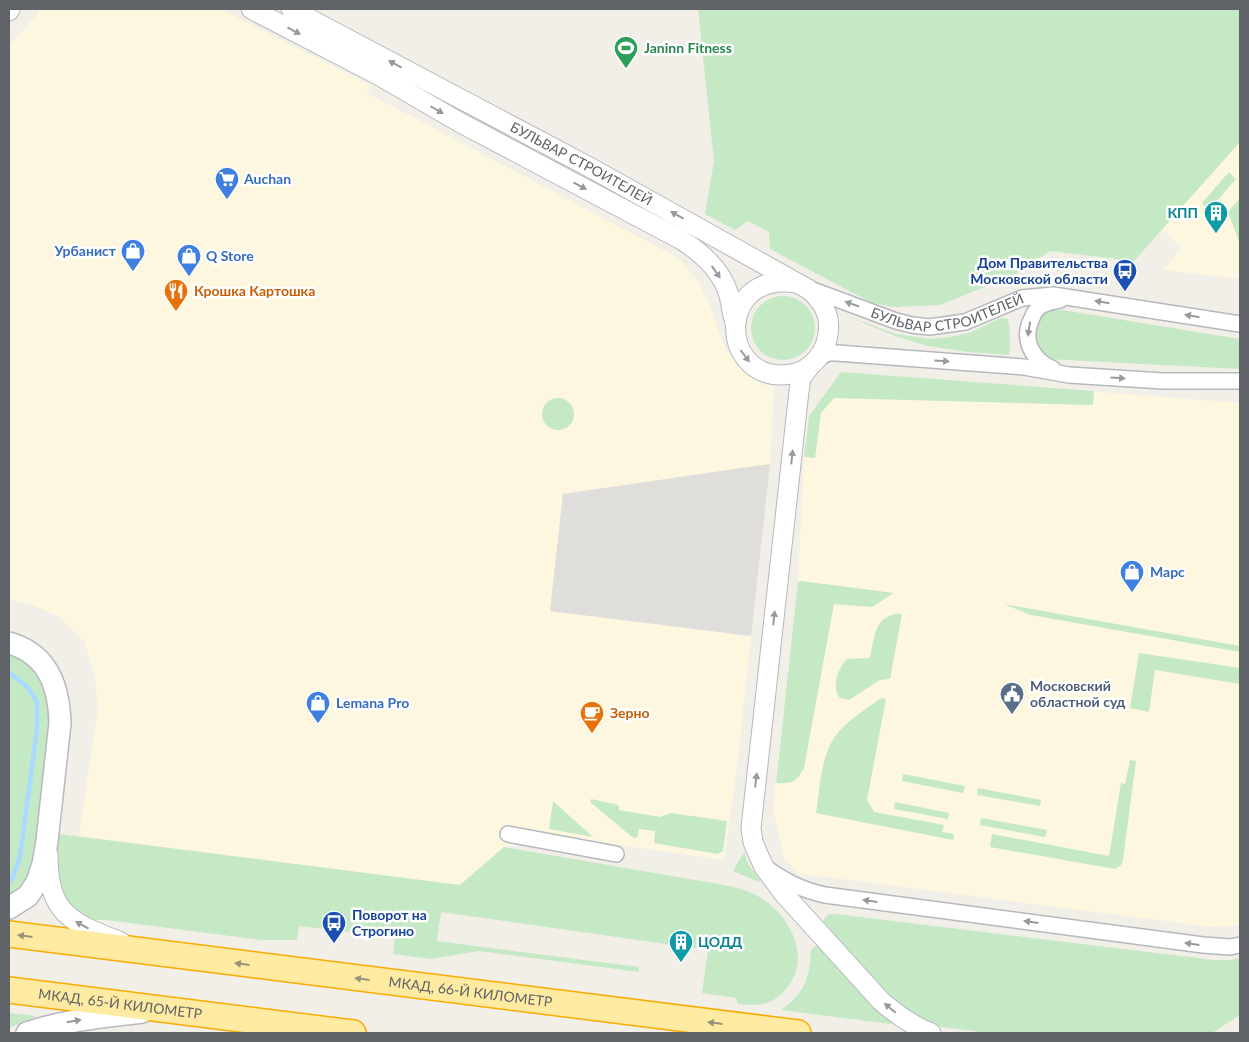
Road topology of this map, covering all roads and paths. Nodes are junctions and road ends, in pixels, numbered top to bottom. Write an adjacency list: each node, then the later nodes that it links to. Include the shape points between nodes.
1 (251, 9): 5 (street, БУЛЬВАР СТРОИТЕЛЕЙ, one-way to 5, via 680,239 705,258 722,282)
2 (291, 9): 3 (street, БУЛЬВАР СТРОИТЕЛЕЙ, one-way to 2, via 589,166)
3 (802, 286): 4 (street, БУЛЬВАР СТРОИТЕЛЕЙ, one-way to 3, via 1053,295 1022,298 965,322 929,327 896,321); 5 (street, БУЛЬВАР СТРОИТЕЛЕЙ, via 782,281 755,289 738,310); 7 (street, БУЛЬВАР СТРОИТЕЛЕЙ, via 820,300 827,314 826,346)
4 (1079, 299): 6 (street, БУЛЬВАР СТРОИТЕЛЕЙ, one-way to 4); 8 (street, БУЛЬВАР СТРОИТЕЛЕЙ, one-way to 8, via 1044,304 1034,314 1028,328 1029,344 1035,357 1046,366)
5 (735, 324): 7 (street, БУЛЬВАР СТРОИТЕЛЕЙ, one-way to 7, via 741,351 760,370 787,375)
6 (1240, 324)
7 (813, 363): 8 (street, БУЛЬВАР СТРОИТЕЛЕЙ, one-way to 8, via 828,353 837,353 1024,367); 16 (street, one-way to 7, via 753,842 751,818 798,391 801,378)
8 (1069, 375): 10 (street, БУЛЬВАР СТРОИТЕЛЕЙ, one-way to 10)
9 (1240, 381): 10 (street, БУЛЬВАР СТРОИТЕЛЕЙ)
10 (1185, 382): 11 (street)
11 (1240, 387)
12 (9, 643): 14 (main road, via 40,659 56,688 60,723)
13 (508, 834): 15 (street)
14 (48, 841): 17 (main road, via 37,882 28,896); 20 (street, one-way to 14, via 68,917 56,902 50,884)
15 (616, 854)
16 (764, 867): 19 (street, one-way to 16, via 1203,945 826,895 806,891); 26 (street, one-way to 16, via 918,1028 881,1001 784,894)
17 (9, 908)
18 (9, 934): 20 (highway, one-way to 18)
19 (1240, 945)
20 (143, 951): 25 (highway, МКАД, 66-Й КИЛОМЕТР, one-way to 20)
21 (9, 990): 22 (highway, МКАД, 65-Й КИЛОМЕТР)
22 (165, 1010): 23 (main road, one-way to 22, via 90,1018); 24 (highway, МКАД, 65-Й КИЛОМЕТР)
23 (27, 1033)
24 (353, 1033)
25 (798, 1033)
26 (931, 1033)

